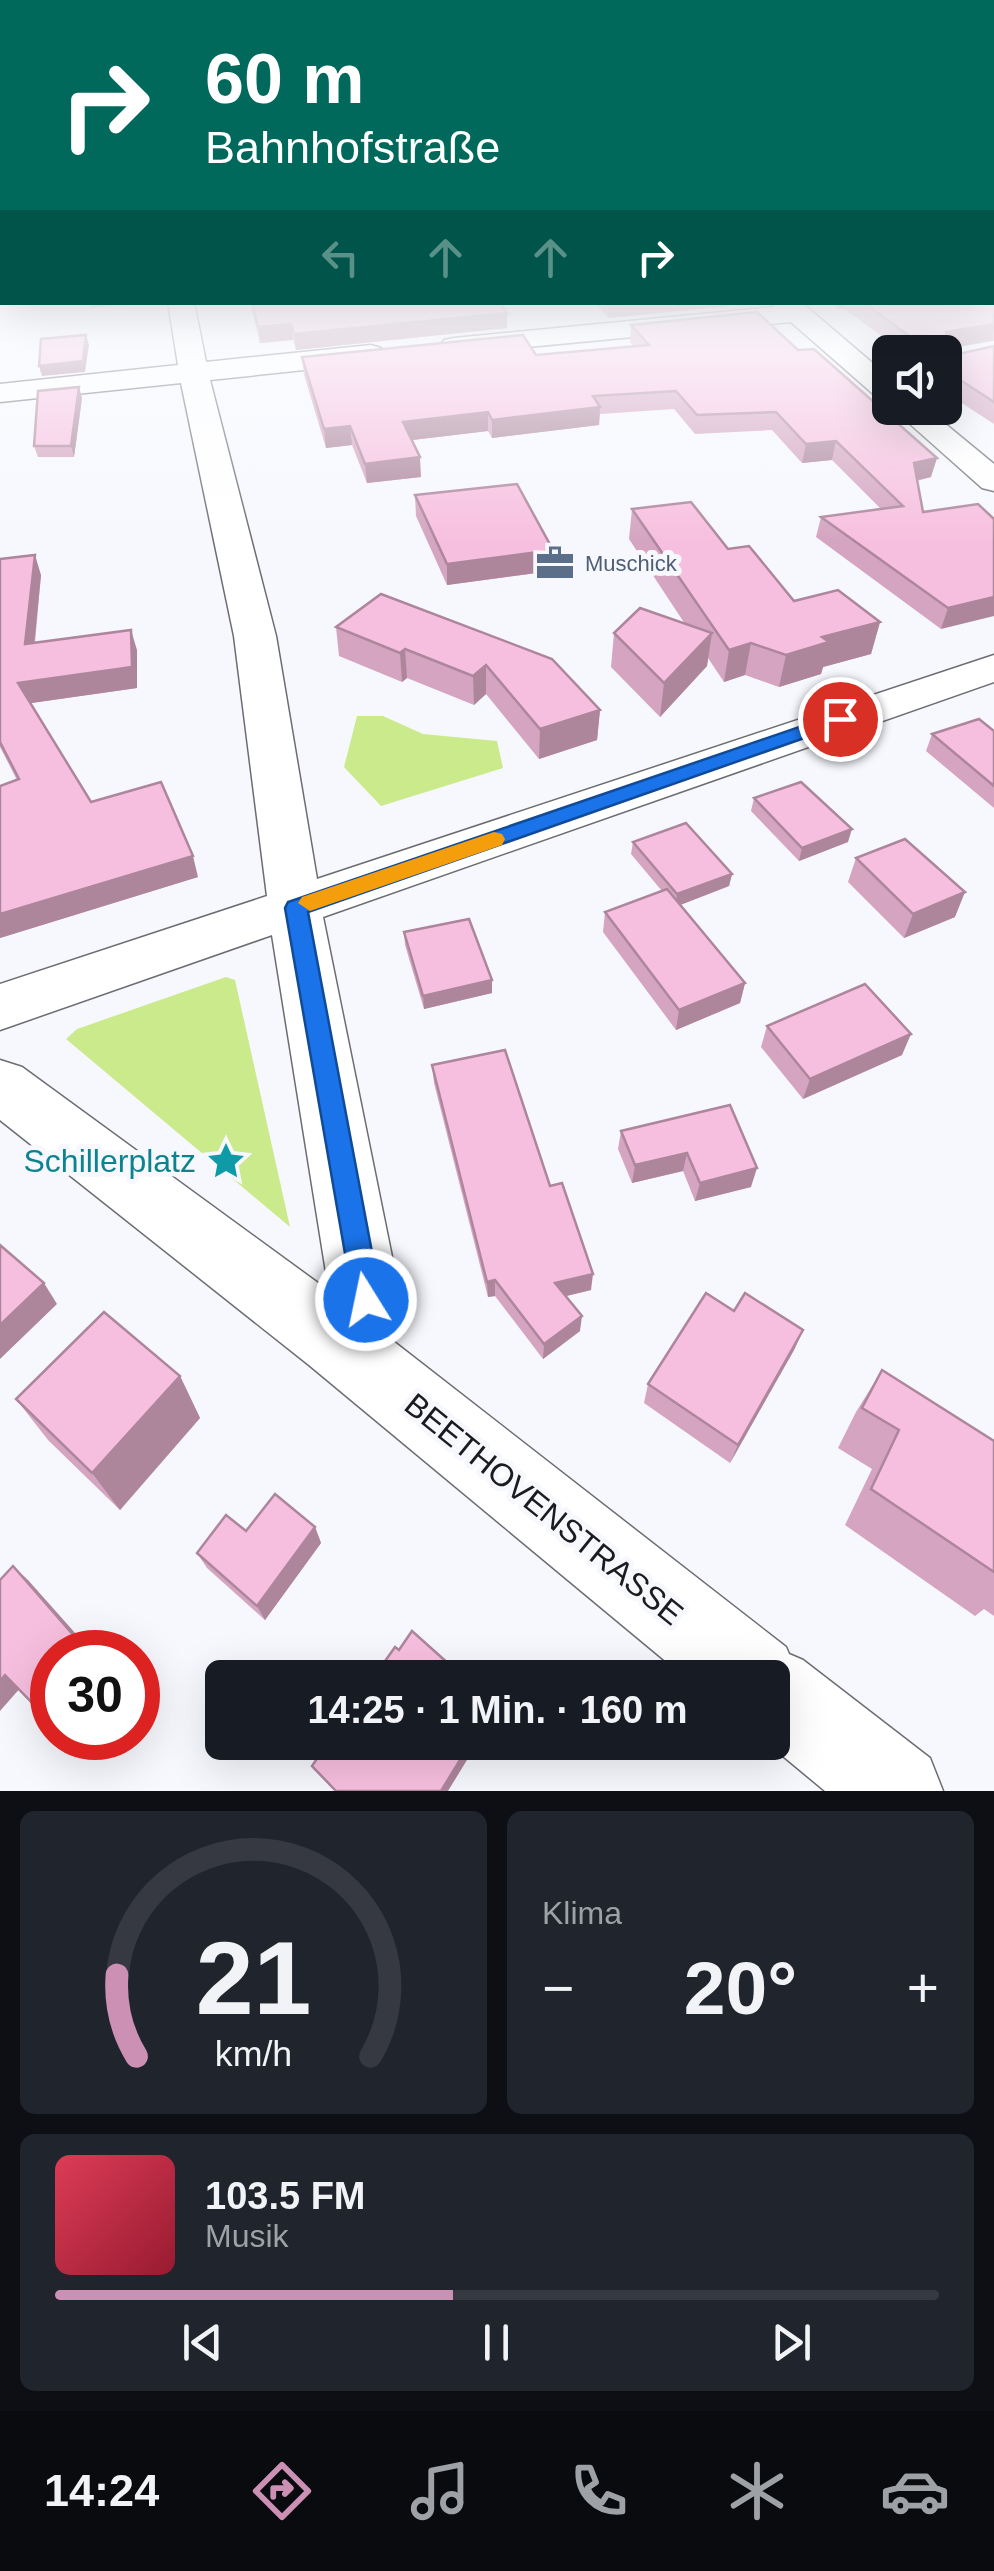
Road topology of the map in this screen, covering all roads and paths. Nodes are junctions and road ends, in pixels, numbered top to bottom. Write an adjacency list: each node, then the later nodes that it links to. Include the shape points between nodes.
1 (178, 376): 3 (street)
2 (194, 376): 7 (street, via 255,636)
3 (0, 393)
4 (928, 425): 5 (street)
5 (994, 480)
6 (994, 668): 7 (street)
7 (296, 908): 8 (street); 10 (street, via 366,1300)
8 (0, 1007)
9 (0, 1085): 10 (street, BEETHOVENSTRASSE)
10 (334, 1340): 11 (street, BEETHOVENSTRASSE)
11 (733, 1660)
12 (790, 1705): 13 (street)
13 (897, 1791)

